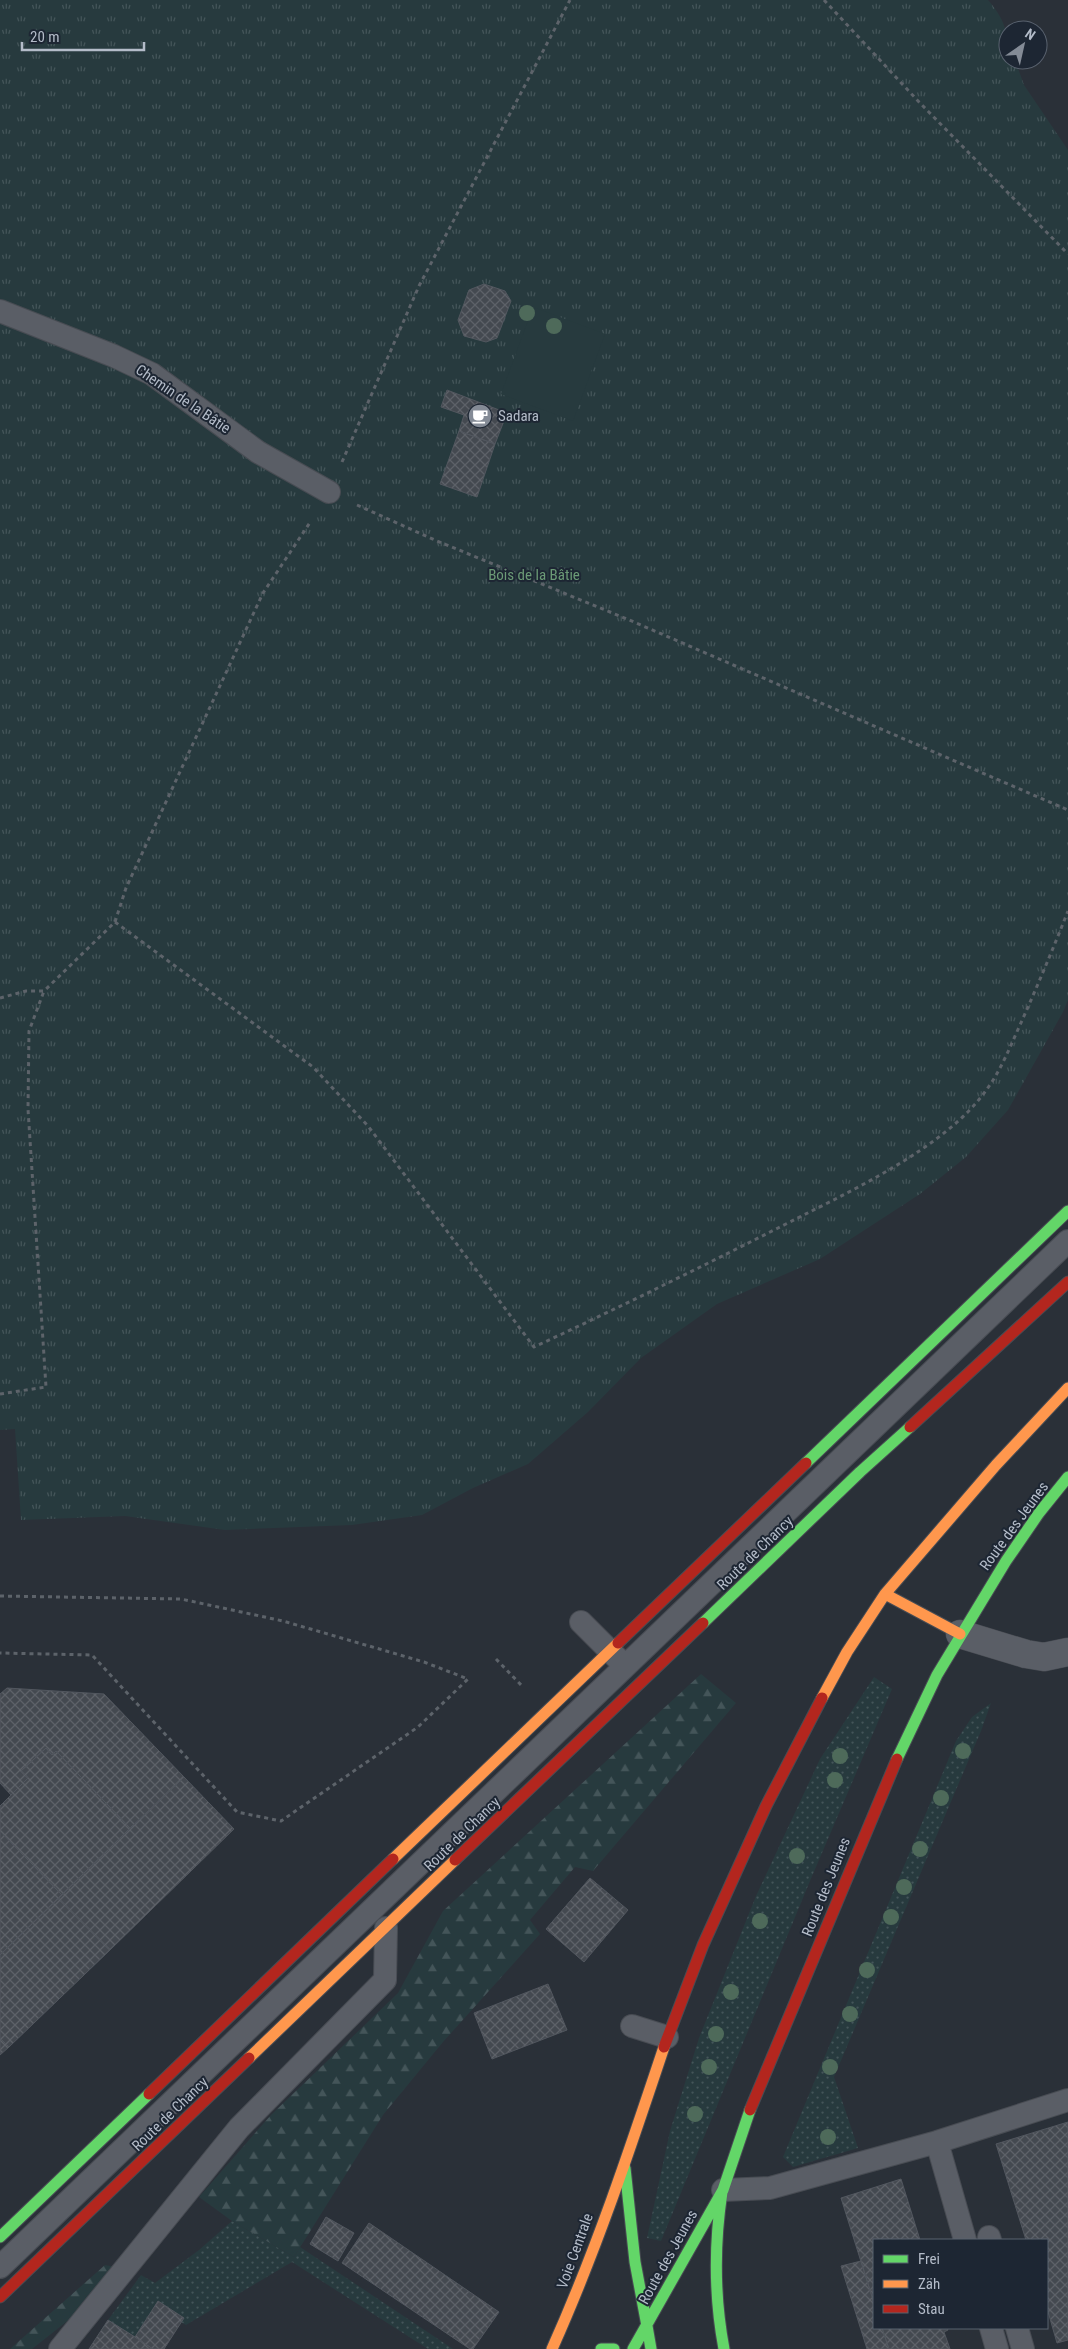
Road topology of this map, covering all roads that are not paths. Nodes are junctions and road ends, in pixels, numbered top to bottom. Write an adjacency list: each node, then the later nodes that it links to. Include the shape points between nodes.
1 (0, 311): 2 (lane, Chemin de la Bâtie, via 152,374 258,452)
2 (329, 492)
3 (1068, 1211): 12 (main road)
4 (1068, 1241): 12 (lane)
5 (1068, 1282): 13 (main road, Route de Chancy, via 860,1472)
6 (1068, 1388): 8 (main road, via 996,1465)
7 (1068, 1477): 10 (main road, Route des Jeunes, via 1039,1513)
8 (885, 1594): 10 (main road); 15 (main road, via 847,1652 816,1709 735,1871)
9 (581, 1622): 12 (lane)
10 (960, 1634): 11 (street, via 1026,1654 1044,1657); 19 (main road, Route des Jeunes, via 936,1675 886,1781 752,2104)
11 (1068, 1652)
12 (618, 1659): 20 (main road); 22 (lane)
13 (386, 1928): 23 (main road, Route de Chancy); 27 (lane, via 385,1980 239,2128)
14 (632, 2026): 15 (lane)
15 (667, 2037): 18 (main road)
16 (1068, 2100): 17 (lane)
17 (937, 2142): 19 (lane, via 770,2188); 21 (lane)
18 (625, 2164): 24 (main road, via 635,2262); 28 (main road, Voie Centrale)
19 (723, 2190): 24 (main road, Route des Jeunes); 33 (main road, via 717,2226 716,2295)
20 (0, 2237)
21 (965, 2239)
22 (0, 2267)
23 (0, 2297)
24 (647, 2326): 31 (main road); 32 (main road)
25 (991, 2329): 34 (lane)
26 (1017, 2329): 35 (lane)
27 (60, 2349)
28 (552, 2349)
29 (601, 2349): 30 (main road)
30 (614, 2349)
31 (633, 2349)
32 (652, 2349)
33 (724, 2349)
34 (997, 2349)
35 (1023, 2349)

